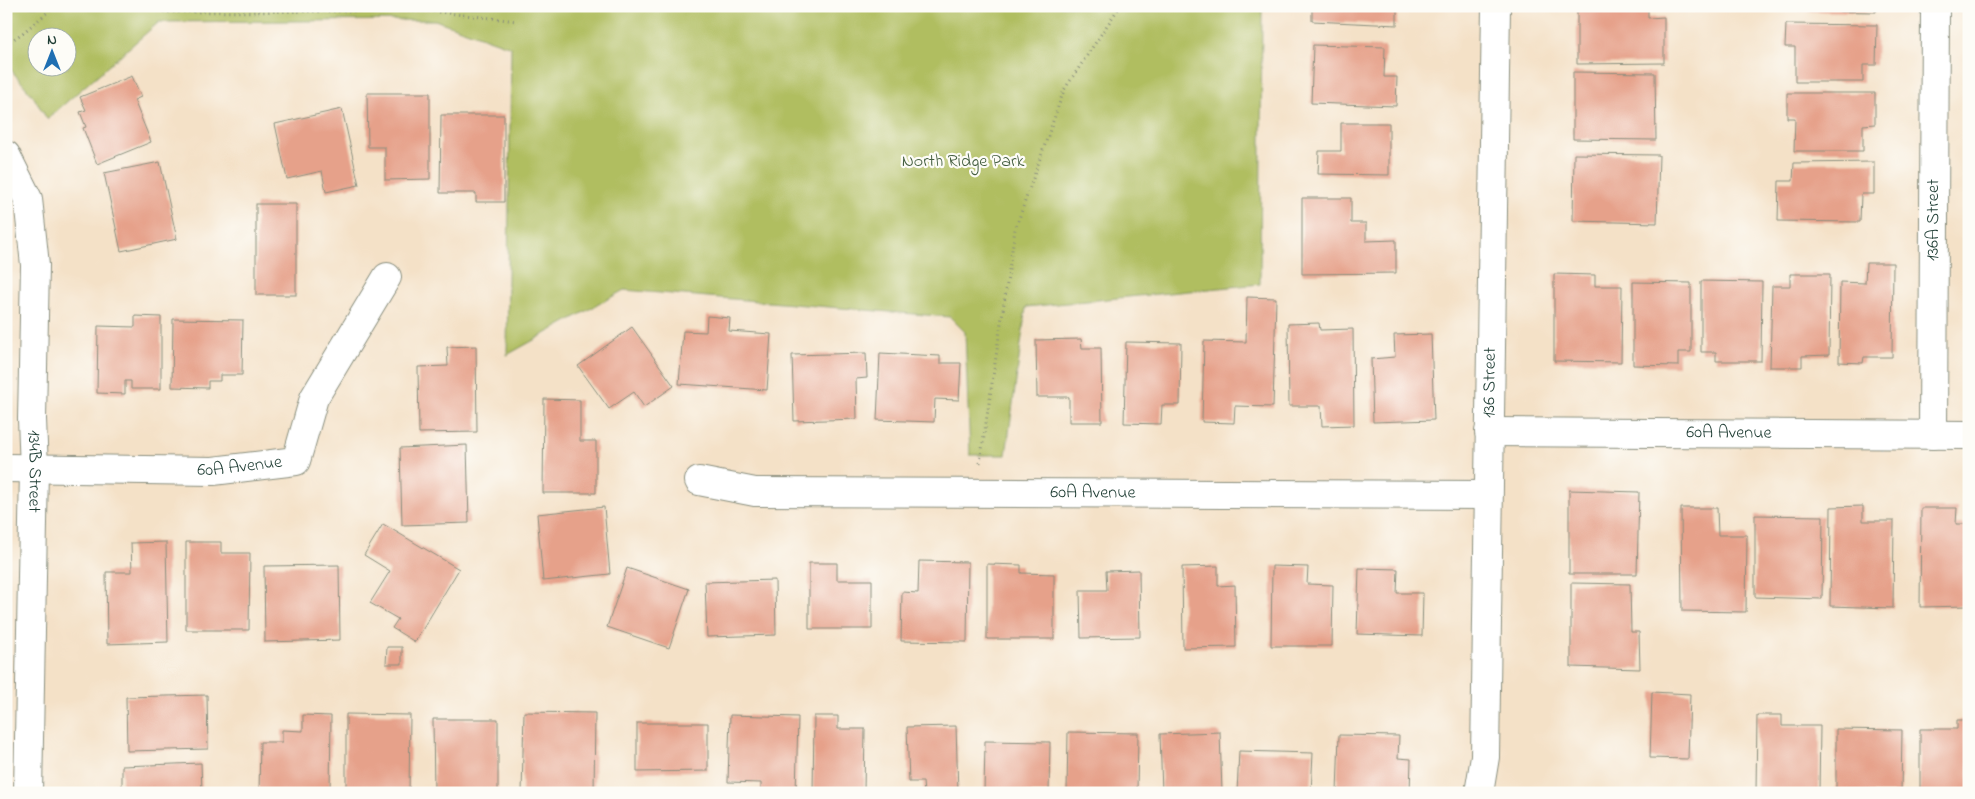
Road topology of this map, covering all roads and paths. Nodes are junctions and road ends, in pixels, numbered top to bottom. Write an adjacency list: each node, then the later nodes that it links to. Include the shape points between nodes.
1 (55, 6): 7 (path)
2 (139, 6): 6 (path, via 167,12 429,11)
3 (1120, 6): 15 (path, via 1064,90 1015,230)
4 (1496, 6): 10 (street, 136 Street)
5 (1935, 6): 11 (street, 136A Street)
6 (517, 21)
7 (6, 44)
8 (6, 155): 14 (street, 134B Street, via 28,198 35,265)
9 (387, 277): 14 (street, 60A Avenue, via 314,398 296,461 213,471)
10 (1490, 432): 11 (street, 60A Avenue); 17 (street, 136 Street)
11 (1933, 435): 12 (street, 60A Avenue)
12 (1969, 435)
13 (6, 468): 14 (street, 60A Avenue)
14 (34, 469): 19 (street, 134B Street)
15 (979, 471)
16 (700, 481): 17 (street, 60A Avenue, via 755,492)
17 (1488, 495): 18 (street, 136 Street)
18 (1485, 757): 20 (street, 136 Street); 21 (street, 136 Street)
19 (28, 793)
20 (1479, 793)
21 (1493, 793)

